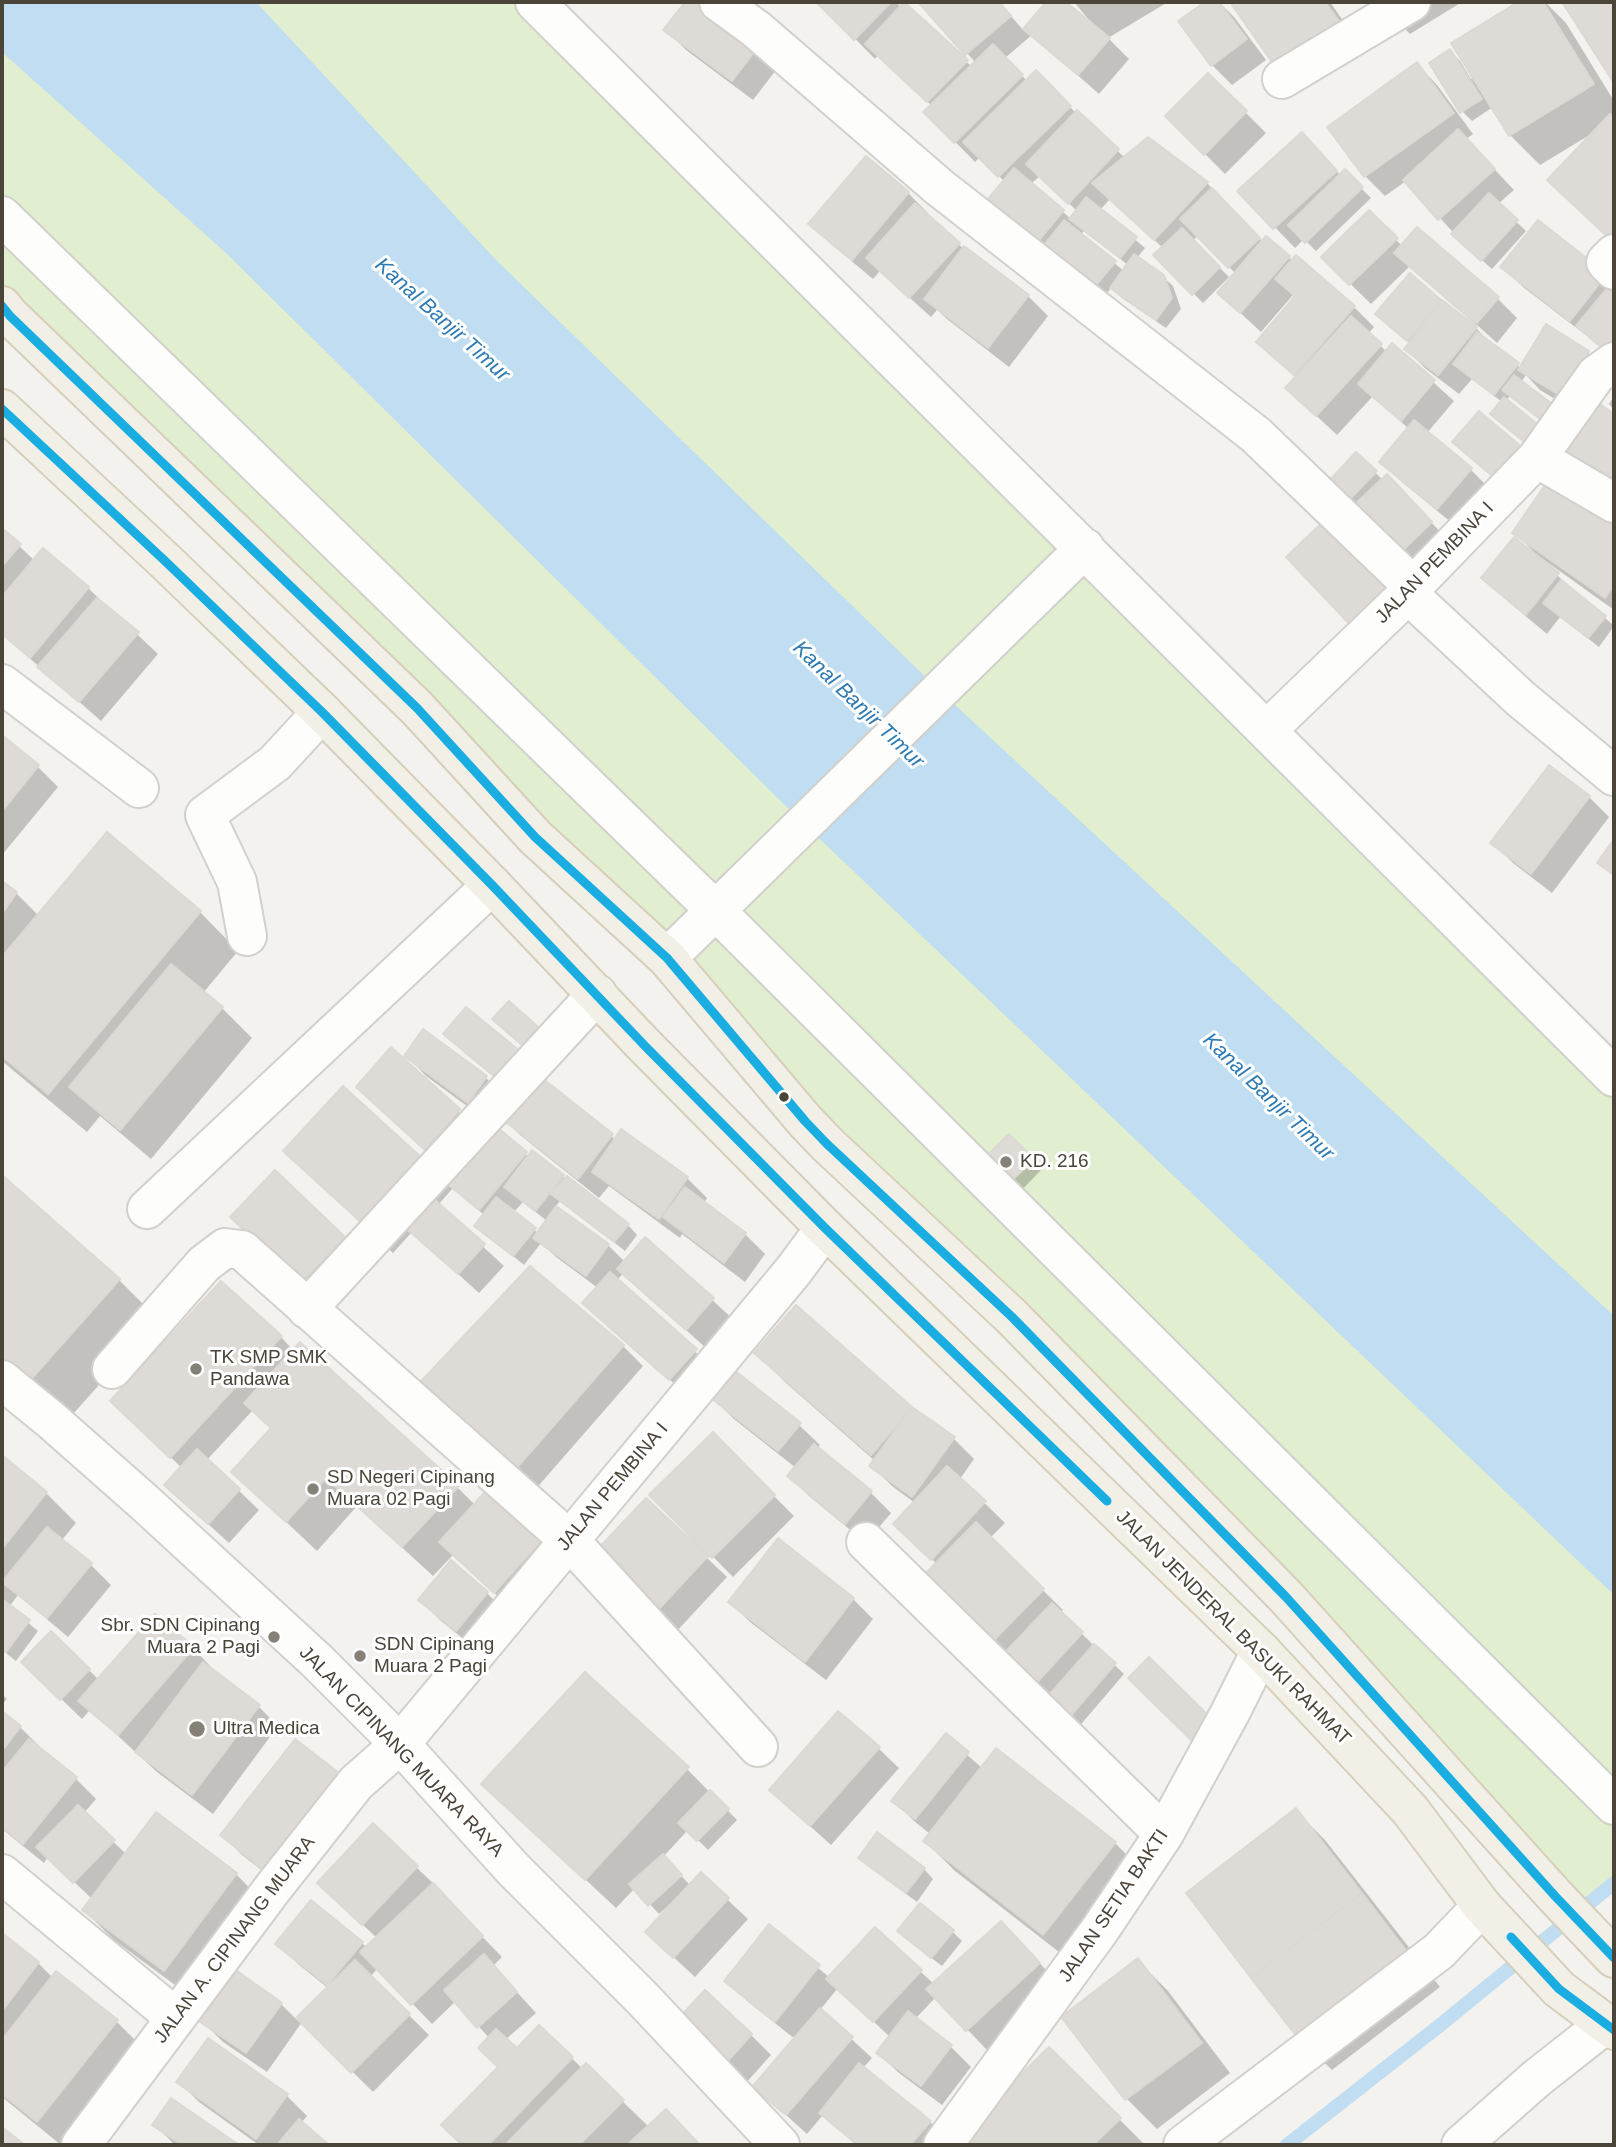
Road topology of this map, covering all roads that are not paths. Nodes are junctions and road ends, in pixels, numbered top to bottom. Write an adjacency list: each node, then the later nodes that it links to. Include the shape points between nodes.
1 (535, 2): 14 (street)
2 (719, 2): 15 (street, via 939,187 1256,435)
3 (1411, 2): 4 (street)
4 (1364, 14): 5 (street)
5 (1282, 79)
6 (2, 216): 22 (street)
7 (1614, 254): 8 (street, via 1606,262)
8 (1614, 270)
9 (2, 306): 24 (main road, via 417,708 535,837)
10 (1614, 362): 12 (street, JALAN PEMBINA I, via 1596,375)
11 (2, 409): 17 (main road, JALAN JENDERAL BASUKI RAHMAT)
12 (1537, 458): 13 (street); 15 (street, JALAN PEMBINA I)
13 (1614, 503)
14 (1075, 558): 18 (street); 22 (street)
15 (1410, 590): 18 (street, JALAN PEMBINA I); 19 (street, via 1521,699)
16 (2, 684): 20 (street)
17 (322, 712): 21 (main road, JALAN JENDERAL BASUKI RAHMAT); 23 (street, via 275,764 205,815 237,882)
18 (1267, 730): 26 (street)
19 (1614, 776)
20 (139, 788)
21 (492, 885): 25 (main road, JALAN JENDERAL BASUKI RAHMAT); 27 (street)
22 (715, 910): 24 (street); 37 (street)
23 (247, 936)
24 (667, 958): 41 (main road, via 820,1136 1012,1317 1286,1597)
25 (597, 994): 28 (main road, JALAN JENDERAL BASUKI RAHMAT); 29 (street)
26 (1614, 1077)
27 (148, 1209)
28 (825, 1228): 32 (street, JALAN PEMBINA I); 34 (main road, JALAN JENDERAL BASUKI RAHMAT)
29 (307, 1309): 30 (street, via 242,1250 225,1248 204,1264); 32 (street)
30 (112, 1368)
31 (2, 1380): 35 (street, JALAN CIPINANG MUARA RAYA, via 144,1502)
32 (569, 1540): 35 (street, JALAN PEMBINA I); 36 (street)
33 (866, 1542): 38 (street)
34 (1261, 1651): 38 (street, JALAN SETIA BAKTI); 40 (main road, JALAN JENDERAL BASUKI RAHMAT, via 1410,1810)
35 (400, 1744): 42 (street, JALAN A. CIPINANG MUARA, via 356,1783); 45 (street, JALAN CIPINANG MUARA RAYA, via 513,1869)
36 (758, 1747)
37 (1614, 1805)
38 (1164, 1834): 46 (street, JALAN SETIA BAKTI)
39 (2, 1874): 42 (street)
40 (1482, 1906): 43 (main road, JALAN JENDERAL BASUKI RAHMAT, via 1559,1989); 47 (street, via 1439,1951)
41 (1611, 1955)
42 (176, 2018): 44 (street, JALAN A. CIPINANG MUARA)
43 (1611, 2027): 48 (street, via 1536,2078)
44 (81, 2145)
45 (780, 2145)
46 (943, 2145)
47 (1183, 2145)
48 (1461, 2145)

